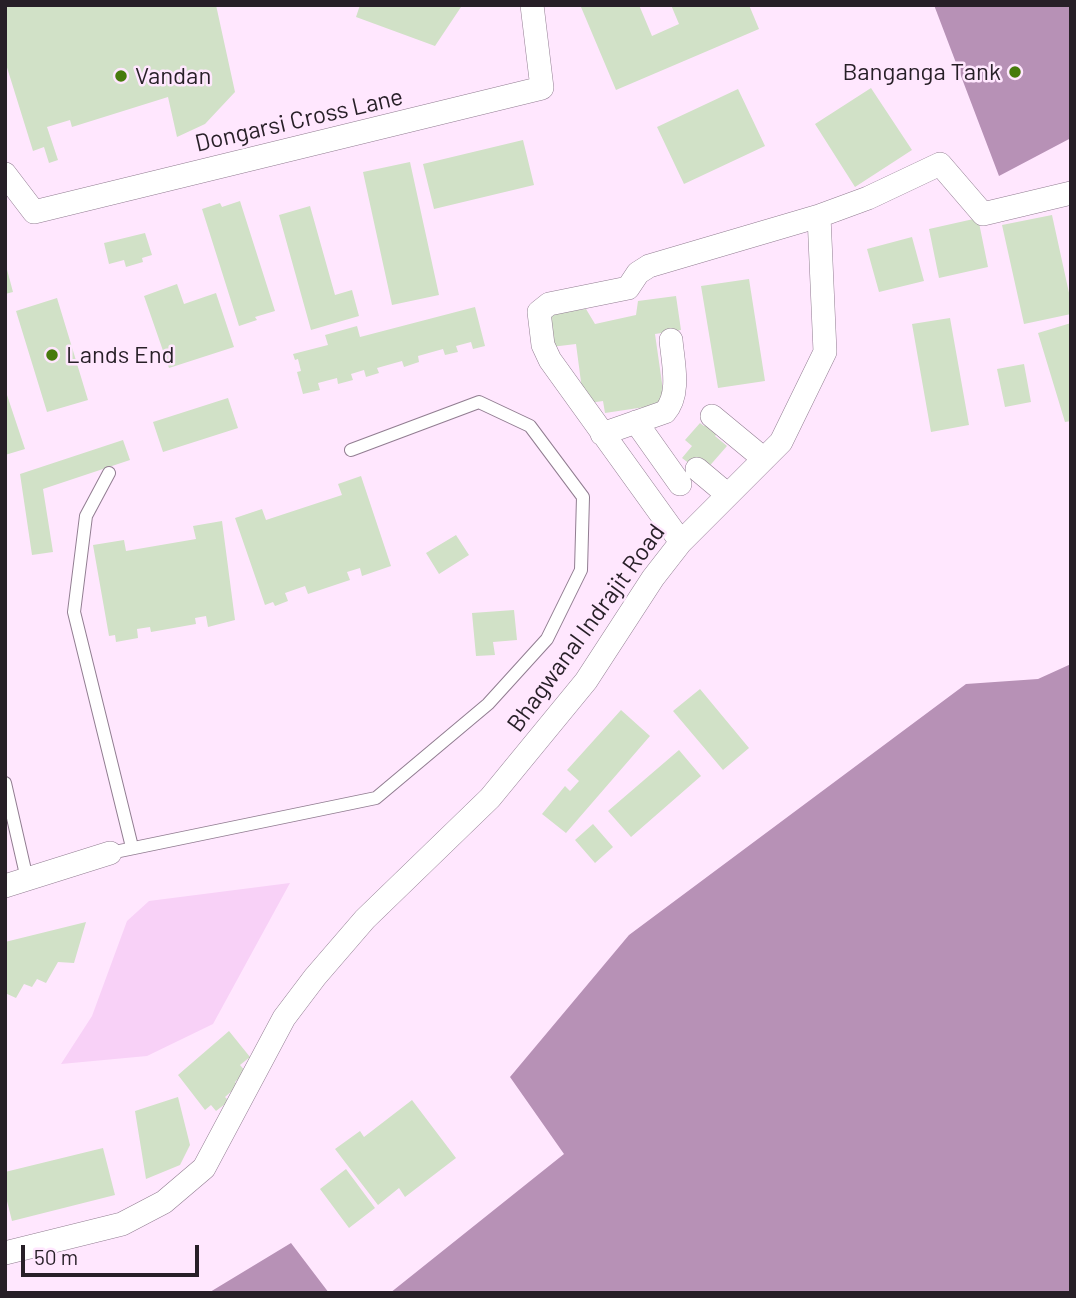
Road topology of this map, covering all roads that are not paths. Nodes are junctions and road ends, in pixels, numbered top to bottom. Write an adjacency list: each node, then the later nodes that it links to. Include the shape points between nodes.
1 (532, 5): 2 (street, Dongarsi Cross Lane, via 542,88 34,212)
2 (5, 174)
3 (1071, 193): 4 (street, via 983,214 940,164)
4 (819, 216): 8 (street, via 649,265 628,288 543,307 539,317 546,353); 10 (street, Bhagwanal Indrajit Road, via 825,352 789,429)
5 (671, 340): 7 (street, via 672,405)
6 (712, 416): 10 (street)
7 (636, 422): 8 (street); 13 (street)
8 (603, 434): 15 (street)
9 (351, 450): 17 (lane, via 479,401 530,426 583,497 581,570 547,639 488,704 376,798)
10 (764, 459): 14 (street, Bhagwanal Indrajit Road)
11 (697, 469): 14 (street)
12 (109, 473): 17 (lane, via 86,516 74,612)
13 (680, 484)
14 (728, 495): 15 (street, Bhagwanal Indrajit Road)
15 (681, 542): 19 (street, Bhagwanal Indrajit Road, via 586,681 499,788 365,919 284,1018 204,1168 164,1202 122,1224)
16 (5, 783): 18 (lane)
17 (121, 850): 18 (street)
18 (16, 882)
19 (5, 1254)

